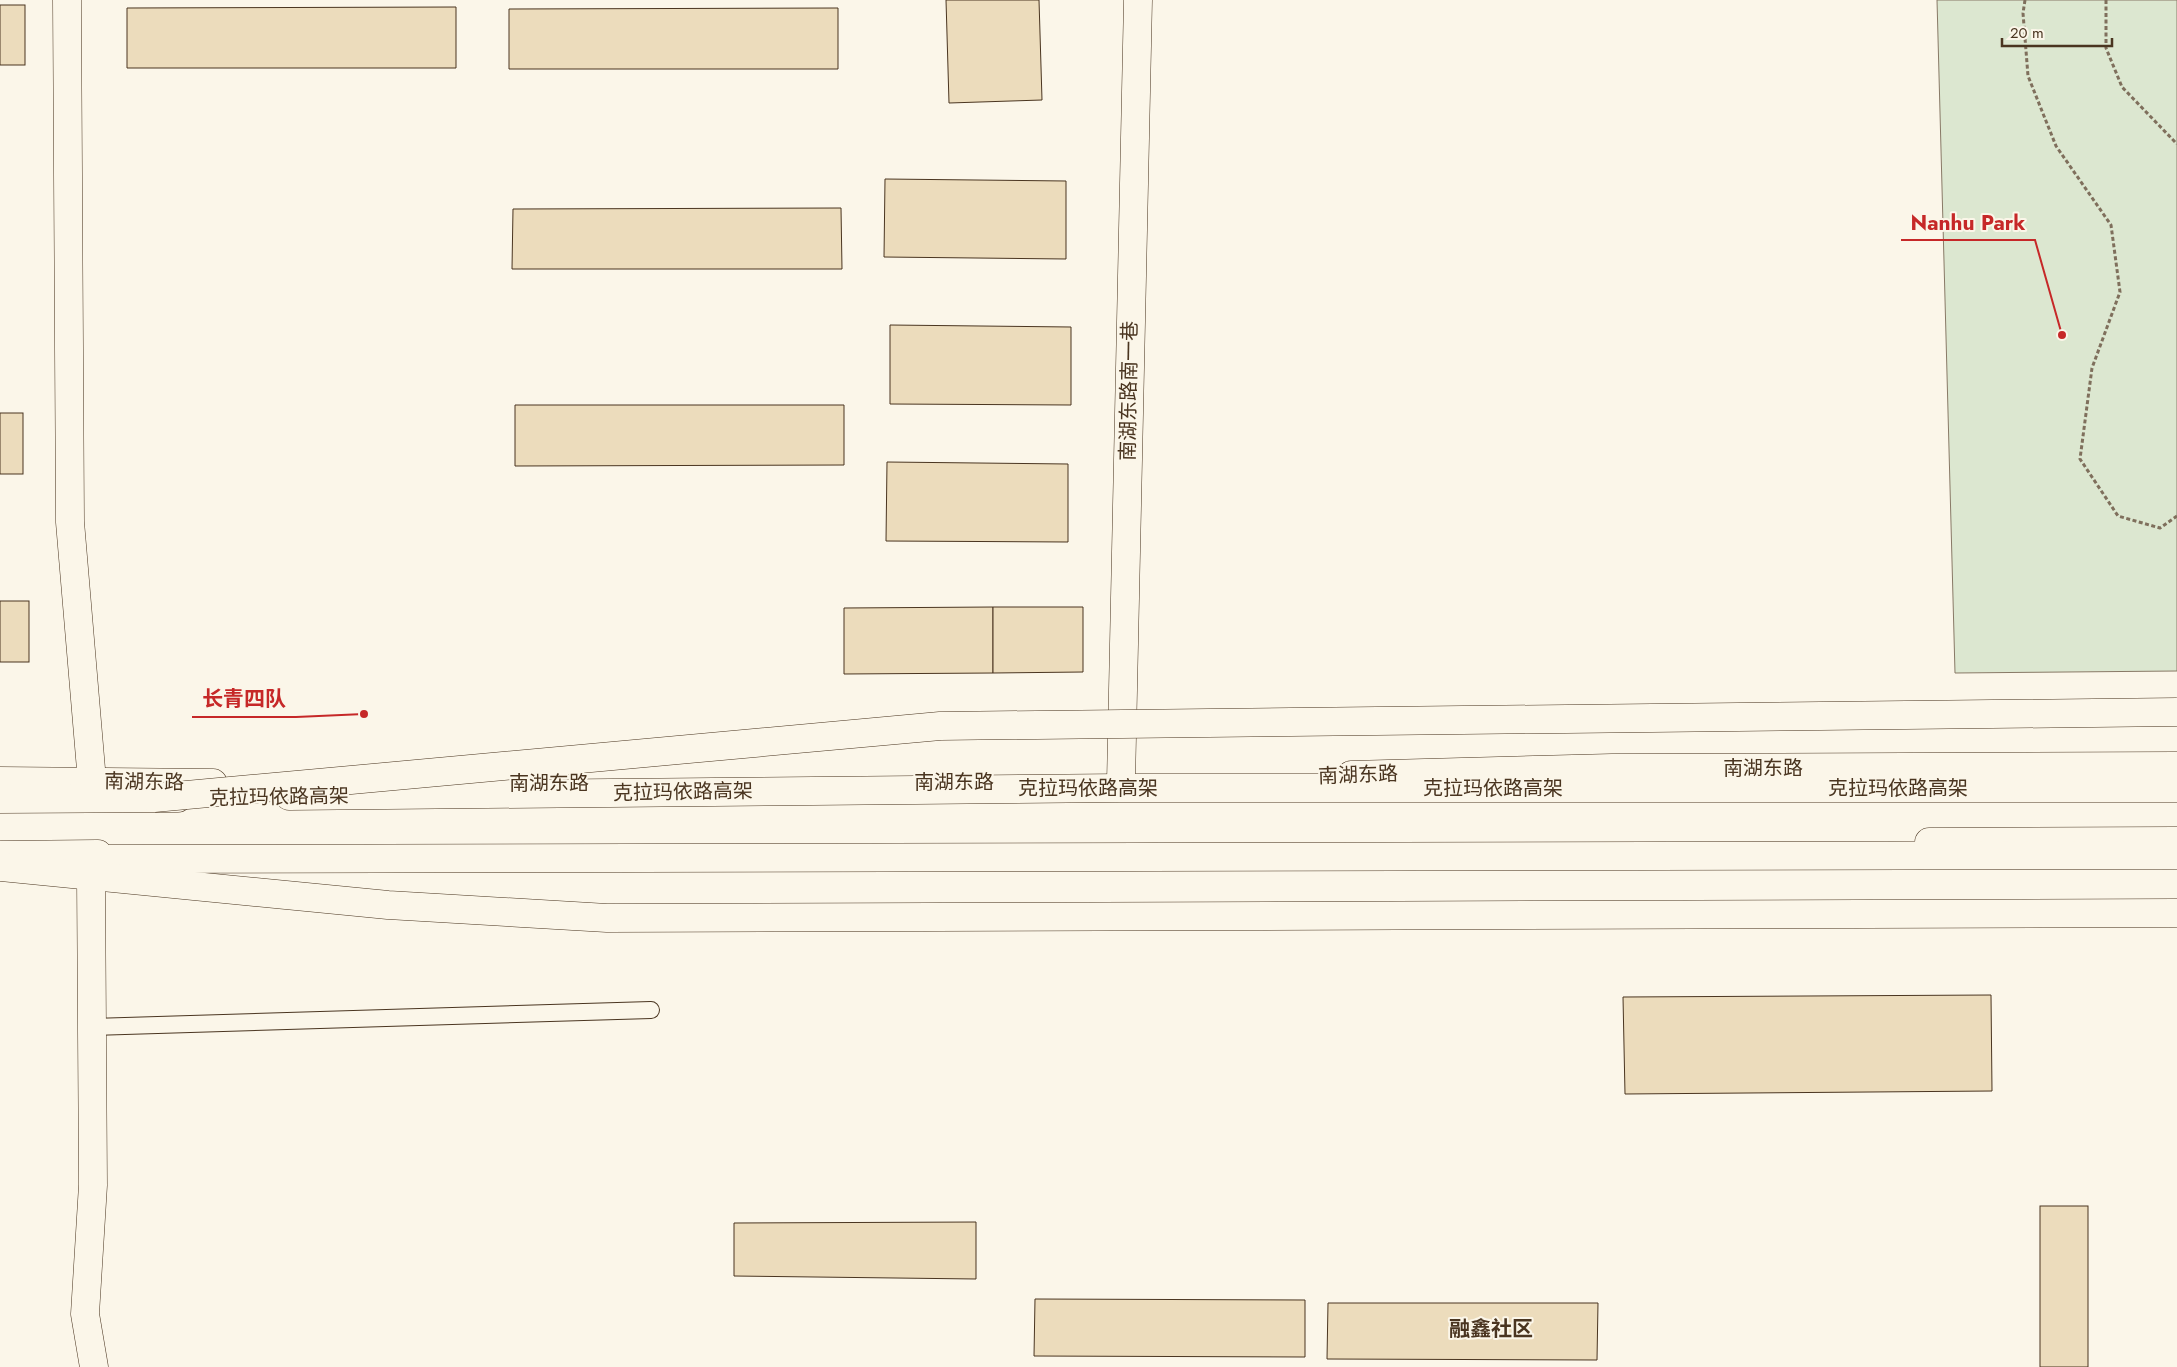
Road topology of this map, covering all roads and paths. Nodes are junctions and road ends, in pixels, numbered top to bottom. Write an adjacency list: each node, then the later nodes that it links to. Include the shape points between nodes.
1 (67, 0): 10 (main road, via 70,522)
2 (1138, 0): 11 (main road, 南湖东路南一巷)
3 (2025, 0): 6 (path, via 2023,13 2028,76 2056,146 2111,225 2120,292 2092,368 2080,459 2118,516 2160,528)
4 (2106, 0): 5 (path, via 2106,48 2122,88)
5 (2177, 144)
6 (2177, 516)
7 (2177, 712): 13 (main road, bridge, via 940,726)
8 (2177, 766): 11 (main road, 南湖东路, via 1612,768)
9 (0, 780): 10 (main road, 南湖东路)
10 (92, 781): 11 (main road, 南湖东路, via 312,784)
11 (1121, 782)
12 (2177, 788): 13 (main road, 克拉玛依路高架, bridge, via 1119,788)
13 (154, 798): 14 (main road, 克拉玛依路高架)
14 (0, 799)
15 (2177, 841): 16 (main road, via 962,845)
16 (0, 855)
17 (2177, 855): 18 (main road)
18 (0, 859)
19 (0, 868): 20 (main road)
20 (91, 876): 21 (main road, via 388,905 607,918); 23 (main road)
21 (2177, 913)
22 (651, 1010): 23 (lane)
23 (92, 1027): 24 (main road, via 93,1185 85,1314)
24 (94, 1367)

